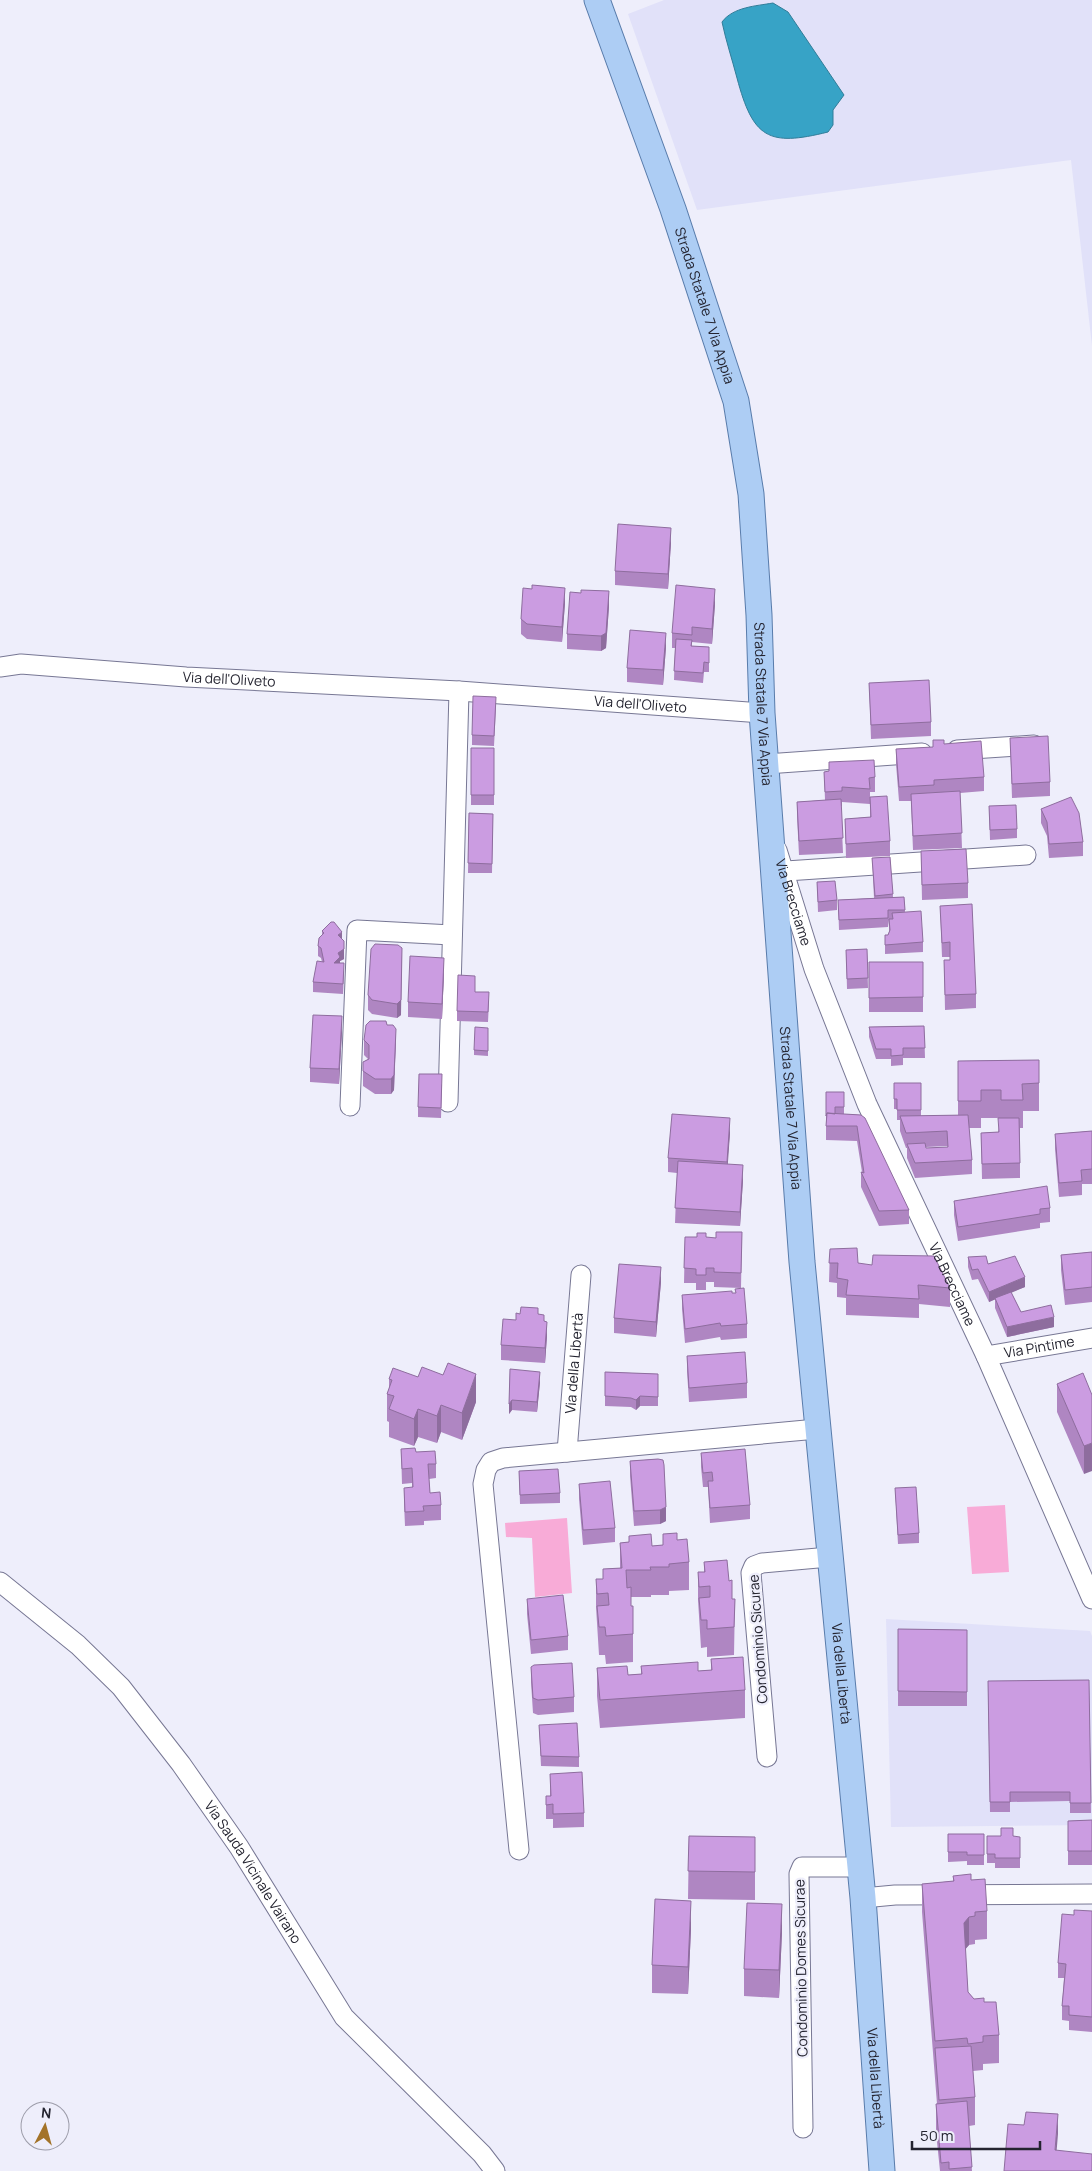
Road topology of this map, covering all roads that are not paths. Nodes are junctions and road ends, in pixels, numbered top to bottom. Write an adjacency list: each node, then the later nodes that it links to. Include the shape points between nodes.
1 (597, 0): 4 (main road, Strada Statale 7 Via Appia, via 673,209 736,401 751,494)
2 (0, 666): 3 (street, Via dell'Oliveto, via 21,664 186,677)
3 (459, 691): 4 (street, Via dell'Oliveto); 10 (street)
4 (762, 713): 6 (main road, Strada Statale 7 Via Appia)
5 (1044, 744): 6 (street)
6 (766, 764): 7 (main road, Strada Statale 7 Via Appia)
7 (772, 835): 9 (street, Via Brecciame); 12 (main road, Strada Statale 7 Via Appia)
8 (1026, 855): 9 (street)
9 (786, 871): 11 (street, Via Brecciame)
10 (452, 935): 13 (street); 14 (street, via 357,930)
11 (814, 970): 12 (street, Via Brecciame, via 808,962 798,959 789,963); 17 (street, Via Brecciame, via 867,1104)
12 (780, 974): 18 (main road, Strada Statale 7 Via Appia)
13 (448, 1102)
14 (350, 1106)
15 (581, 1275): 19 (street, Via della Libertà)
16 (1092, 1338): 17 (street, Via Pintime)
17 (986, 1356): 22 (street, Via Brecciame)
18 (817, 1430): 19 (street); 20 (main road, Via della Libertà)
19 (567, 1452): 24 (street, via 491,1462 483,1484)
20 (829, 1557): 23 (street, Condominio Sicurae, via 754,1566); 25 (main road, Via della Libertà)
21 (0, 1582): 29 (street, Via Sauda Vicinale Vairano, via 78,1645 121,1687 240,1847 344,2017 482,2154)
22 (1092, 1599)
23 (767, 1757)
24 (519, 1850)
25 (860, 1867): 27 (main road, Via della Libertà); 28 (street, Condominio Domes Sicurae, via 802,1867 798,1874)
26 (1092, 1894): 27 (street)
27 (863, 1898): 30 (main road, Via della Libertà)
28 (803, 2128)
29 (495, 2171)
30 (882, 2171)

